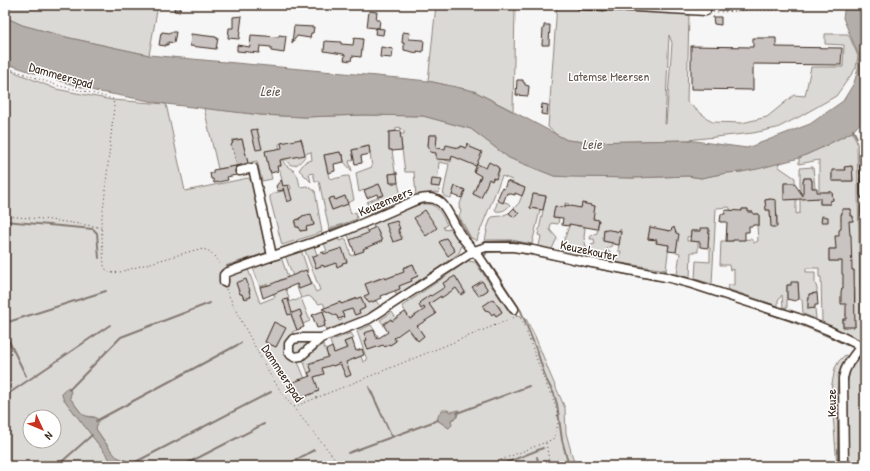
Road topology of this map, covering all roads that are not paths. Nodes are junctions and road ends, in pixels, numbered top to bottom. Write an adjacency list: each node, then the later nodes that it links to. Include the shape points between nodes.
1 (581, 5): 2 (street)
2 (706, 11)
3 (865, 141): 5 (street)
4 (240, 171): 7 (street, via 253,168)
5 (865, 194)
6 (474, 251): 7 (street, Keuzemeers, via 458,232 444,206 434,199 422,198 362,224); 9 (street, Keuzemeers); 10 (street, Keuzekouter, via 368,320); 11 (street, Keuzekouter, via 486,247 513,247 666,277 798,318)
7 (272, 256): 8 (street, Keuzemeers, via 226,273)
8 (224, 282)
9 (516, 312)
10 (321, 338)
11 (863, 347): 12 (street, Keuze, via 849,362 843,378)
12 (844, 466)

